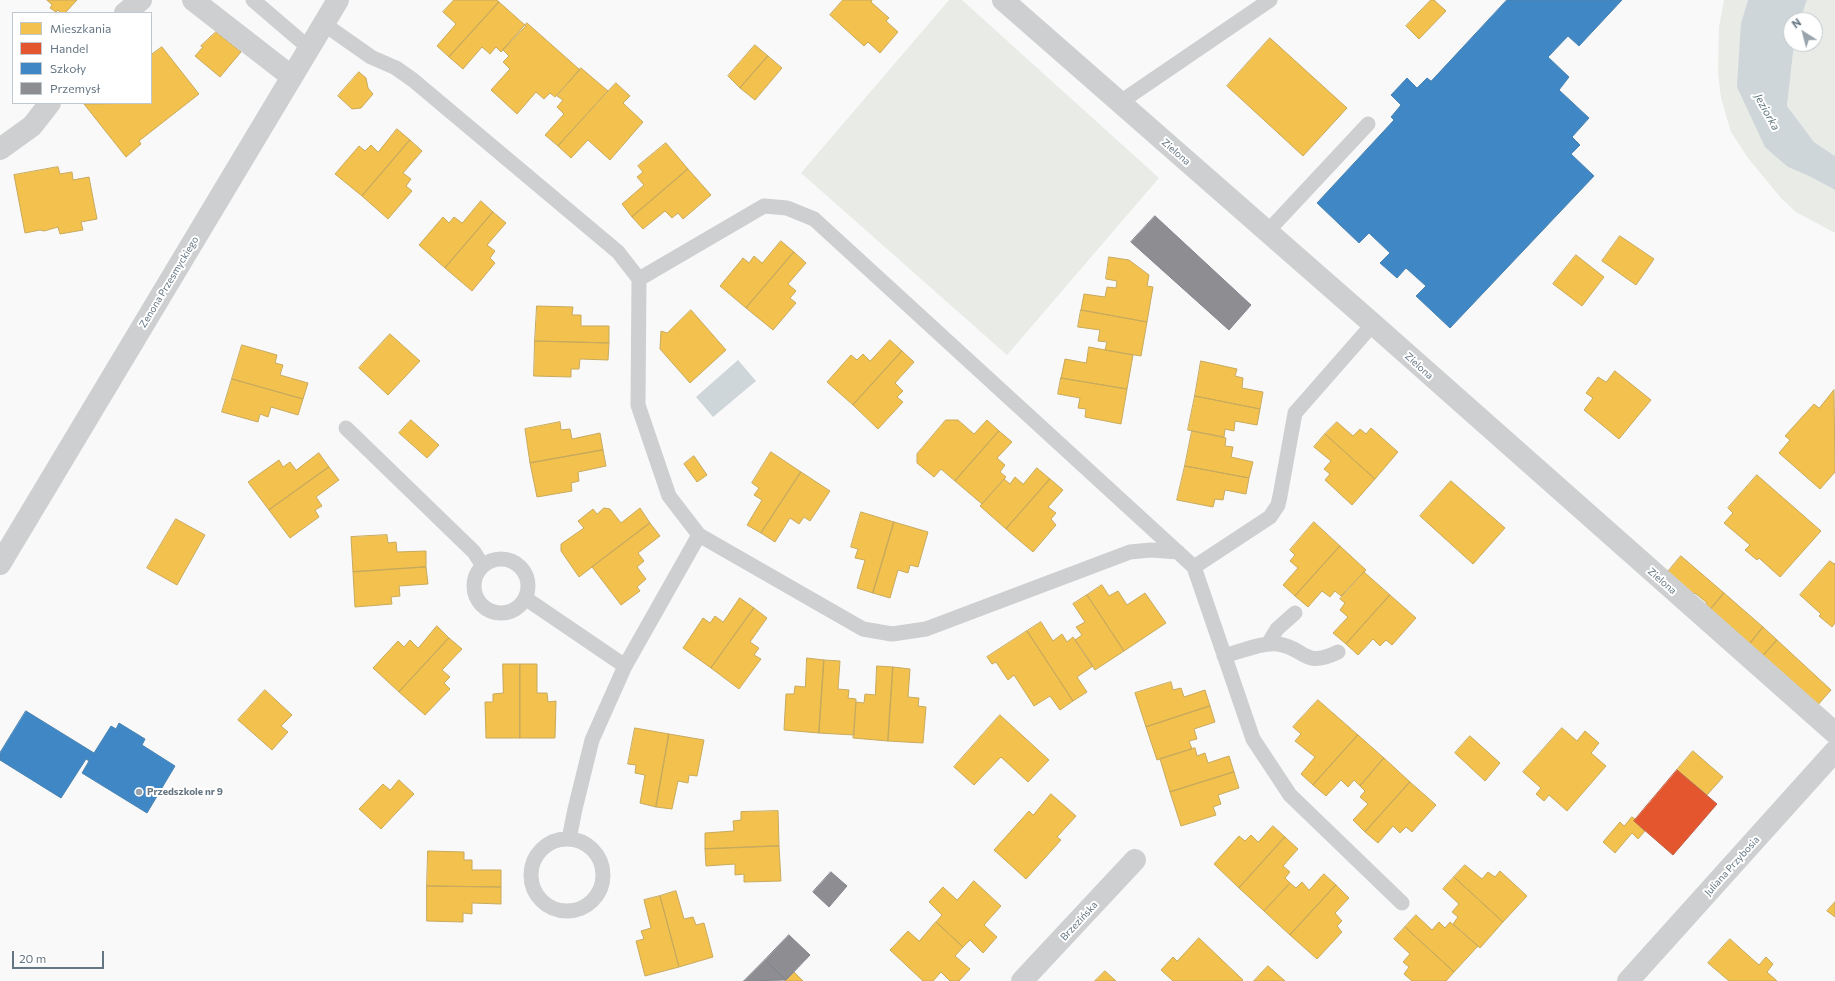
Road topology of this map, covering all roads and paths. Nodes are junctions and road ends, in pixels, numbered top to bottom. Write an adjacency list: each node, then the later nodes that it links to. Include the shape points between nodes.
1 (141, 0): 7 (street)
2 (193, 0): 10 (street)
3 (253, 0): 9 (lane)
4 (338, 0): 8 (street, Zenona Przesmyckiego)
5 (1003, 0): 11 (street, Zielona)
6 (1270, 0): 11 (lane)
7 (126, 12)
8 (324, 24): 9 (street, Zenona Przesmyckiego); 16 (lane, via 371,57 396,68 412,80 618,252)
9 (309, 48): 10 (street, Zenona Przesmyckiego)
10 (292, 77): 21 (street, Zenona Przesmyckiego)
11 (1119, 103): 15 (street, Zielona)
12 (49, 104): 14 (street, via 32,126)
13 (1368, 124): 15 (lane)
14 (0, 149)
15 (1267, 232): 17 (street, Zielona)
16 (639, 279): 19 (lane, via 638,405 669,496); 20 (lane, via 764,206 787,208 814,219)
17 (1373, 324): 23 (lane, via 1295,413 1279,501 1270,517); 30 (street, Zielona)
18 (346, 428): 22 (lane, via 474,552)
19 (699, 534): 20 (lane, via 863,629 892,634 926,629 1130,552); 29 (lane)
20 (1178, 552): 23 (lane)
21 (0, 564)
22 (483, 566): 24 (lane, via 501,559 520,565 528,579); 24 (lane, via 474,581 474,590 477,599 491,612 509,613 518,608)
23 (1194, 567): 28 (lane)
24 (526, 598): 29 (lane)
25 (1295, 613): 26 (lane, via 1277,629)
26 (1268, 644): 27 (lane, via 1289,647 1318,660); 28 (lane)
27 (1338, 652)
28 (1224, 656): 34 (lane, via 1253,739 1290,795)
29 (625, 666): 32 (lane, via 592,740)
30 (1835, 733)
31 (1835, 751): 36 (street, Juliana Przybosia)
32 (569, 839): 32 (lane, via 554,842 538,854 531,874 532,884 544,902 553,908 563,910 583,907 592,901 602,884 604,874 598,855 583,842)
33 (1135, 860): 35 (street, Brzezińska)
34 (1402, 903)
35 (1022, 981)
36 (1628, 981)

